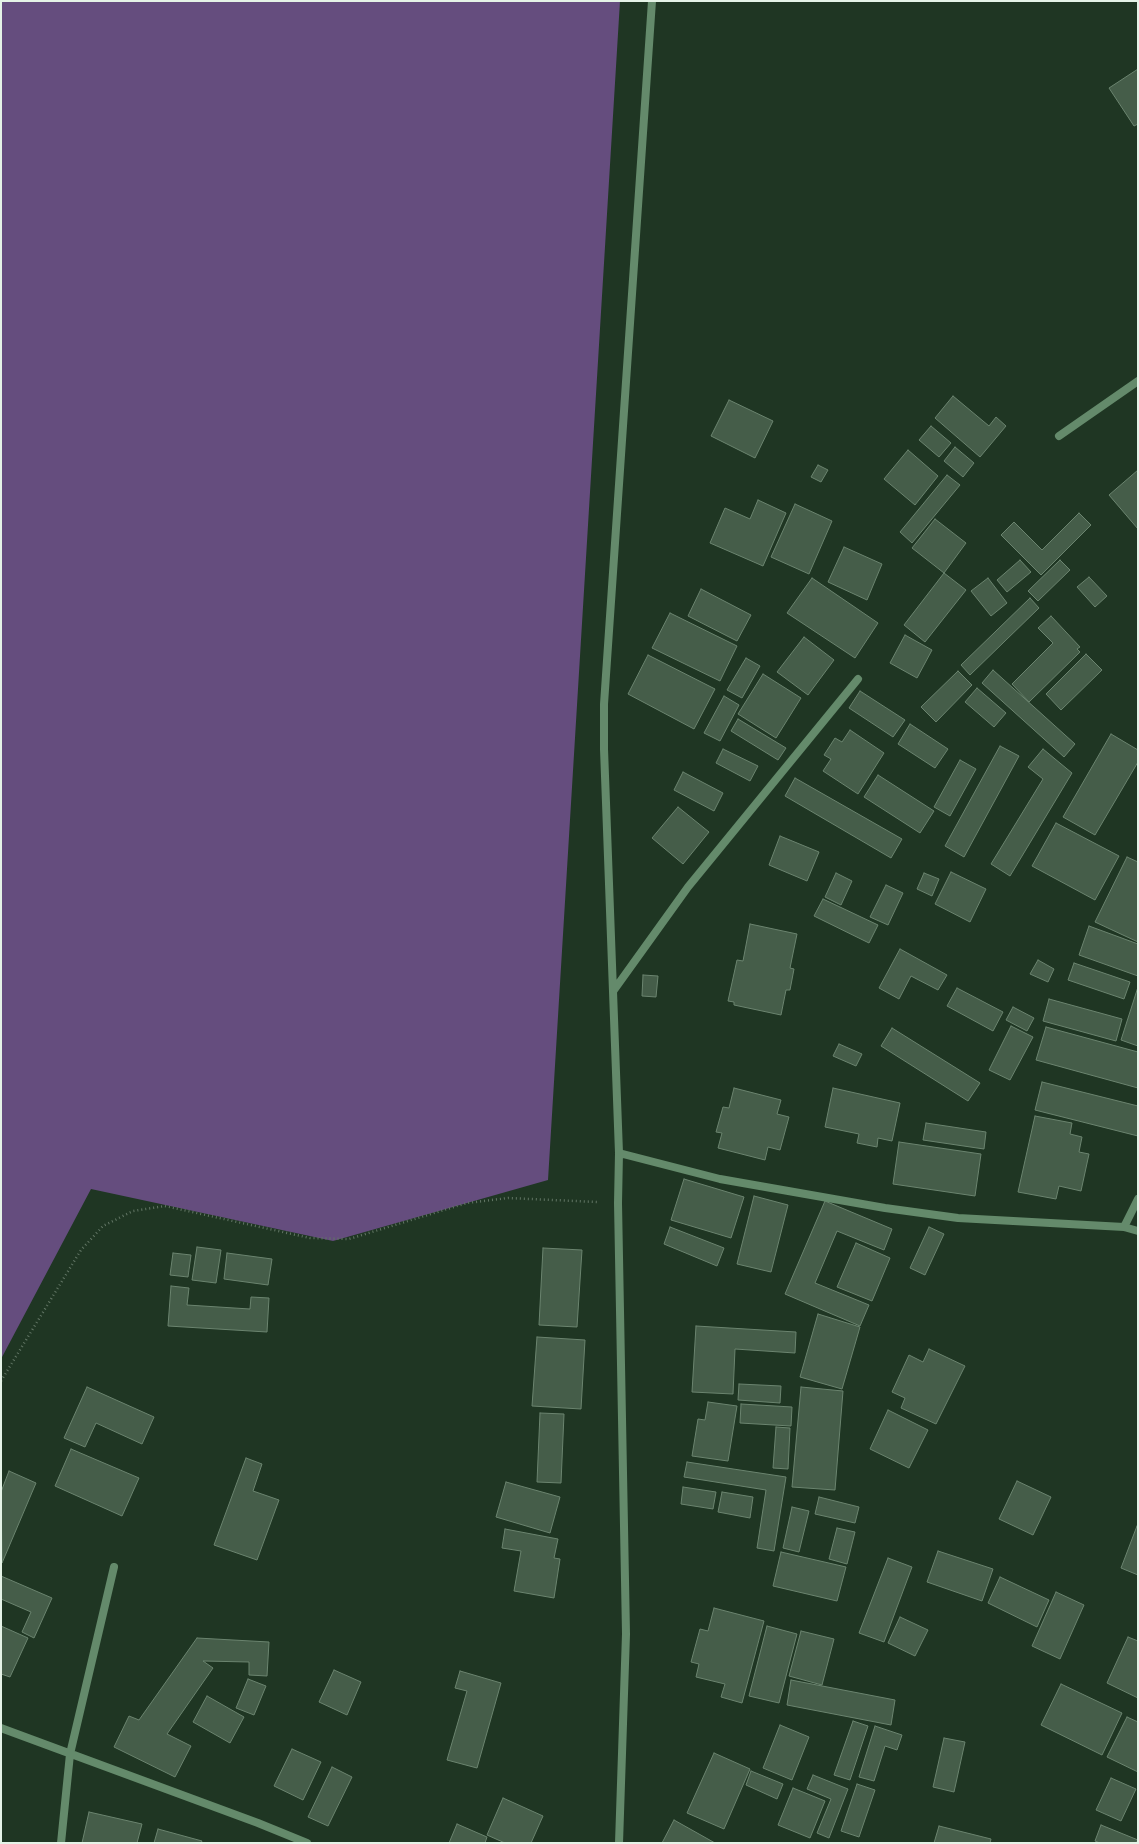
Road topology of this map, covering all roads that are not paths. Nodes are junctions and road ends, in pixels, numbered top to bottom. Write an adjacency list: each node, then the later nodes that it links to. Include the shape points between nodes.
1 (652, 1): 5 (street, via 604,704)
2 (1138, 381): 3 (street)
3 (1059, 436)
4 (858, 679): 5 (street, via 688,887)
5 (614, 990): 6 (street)
6 (619, 1153): 8 (street, via 720,1180 885,1208 958,1218); 15 (street, via 626,1634)
7 (1138, 1199): 8 (street)
8 (1124, 1227): 9 (street)
9 (1138, 1231)
10 (114, 1567): 12 (street)
11 (1, 1728): 12 (street)
12 (70, 1754): 13 (street); 14 (street)
13 (61, 1843)
14 (307, 1843)
15 (619, 1843)

